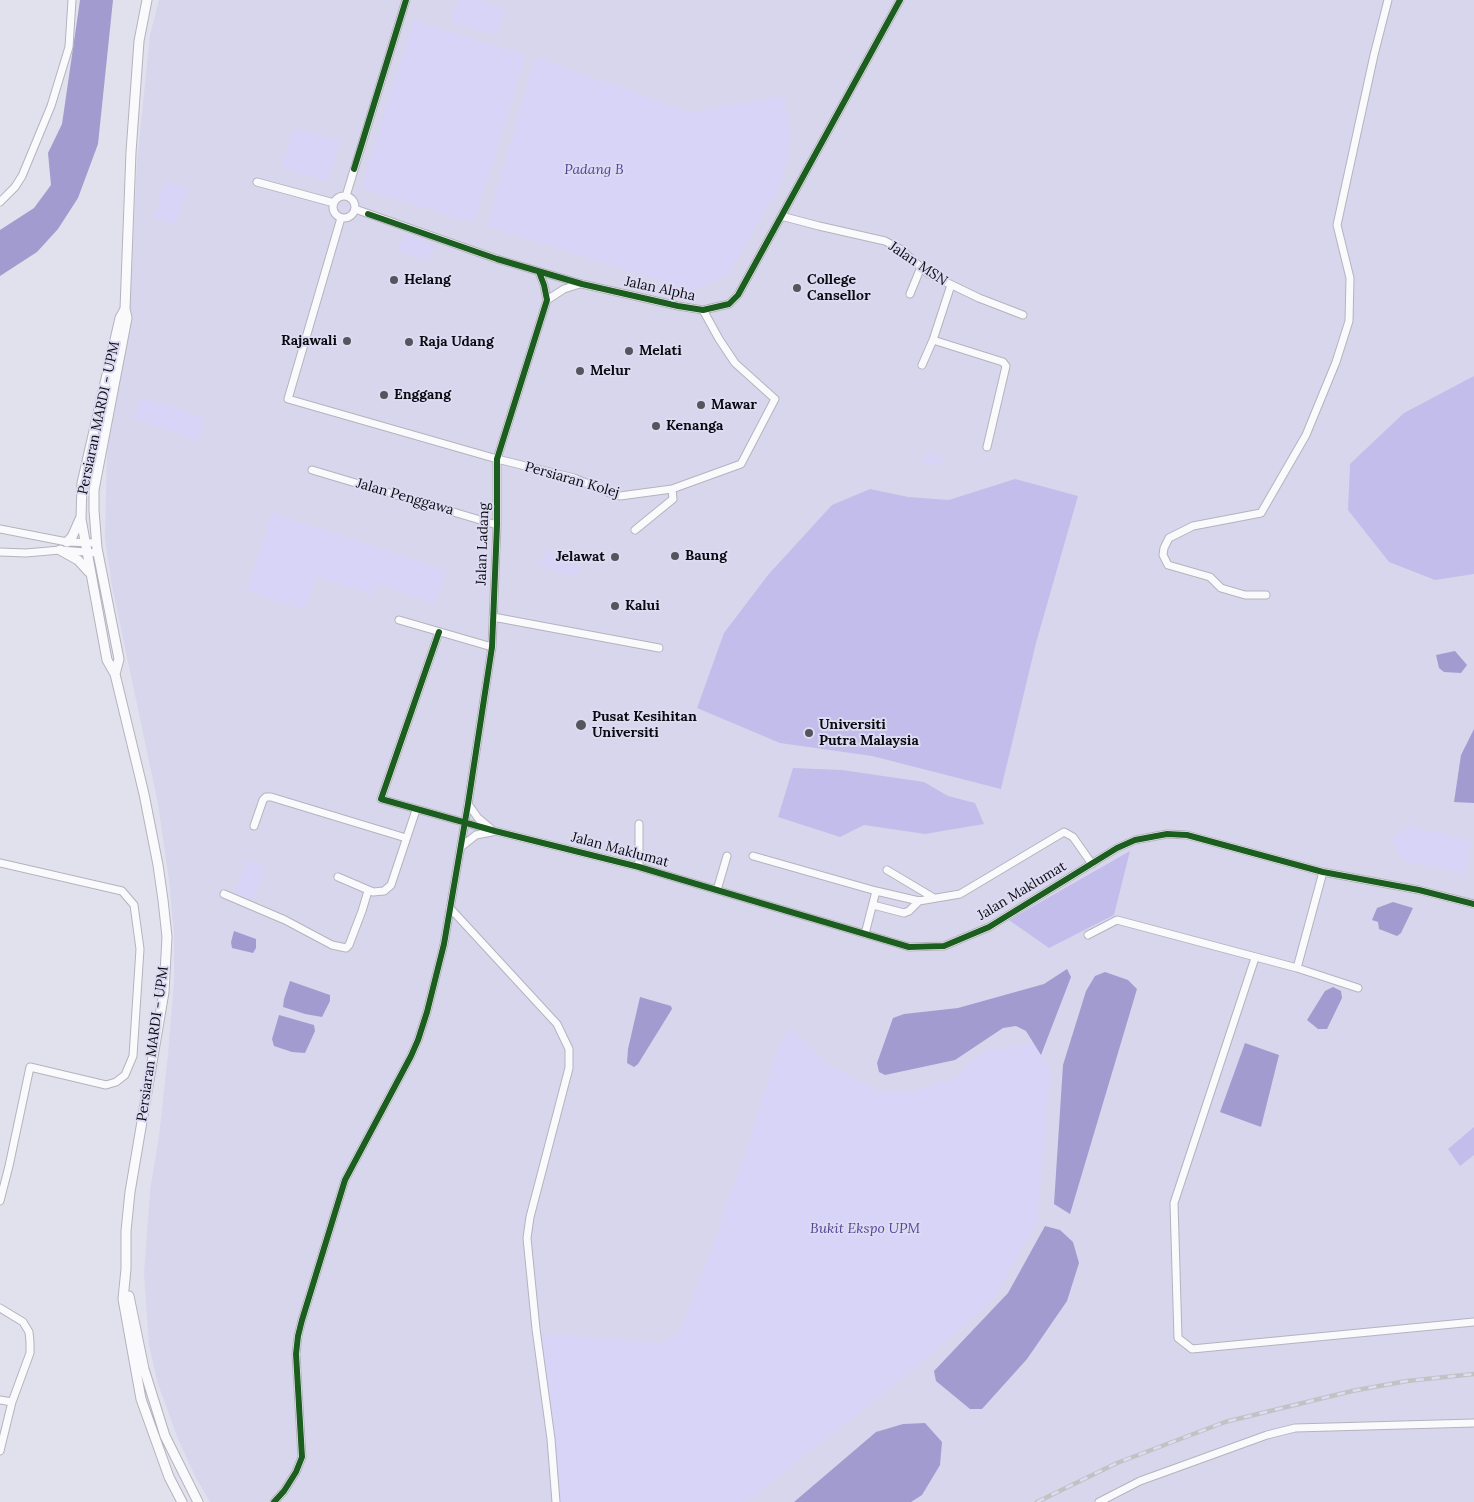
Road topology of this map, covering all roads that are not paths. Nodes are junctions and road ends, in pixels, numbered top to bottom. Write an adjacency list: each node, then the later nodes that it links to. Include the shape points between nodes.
1 (72, 0): 8 (street, via 69,46 51,106 22,176)
2 (147, 0): 19 (street, Persiaran MARDI - UPM, via 139,41)
3 (406, 0): 7 (street)
4 (900, 0): 11 (street, Jalan Alpha)
5 (1388, 0): 38 (street, via 1337,225 1350,278 1349,321 1336,362 1306,435 1261,513 1193,526 1169,538 1164,548 1163,555 1168,564 1210,578 1221,588 1245,596)
6 (257, 182): 9 (street)
7 (346, 196): 9 (street, via 339,197); 10 (street, via 354,202)
8 (0, 202)
9 (334, 203): 12 (street, via 335,213)
10 (355, 209): 12 (street, via 352,215); 14 (street, Jalan Alpha)
11 (781, 216): 13 (street, Jalan MSN, via 885,241 902,250); 20 (street, Jalan Alpha, via 738,295 729,304)
12 (342, 218): 25 (street, Persiaran Kolej, via 288,399)
13 (921, 267): 16 (street, Jalan MSN); 17 (street)
14 (539, 272): 15 (street, Jalan Alpha); 18 (street)
15 (582, 284): 18 (street, via 564,289); 20 (street, Jalan Alpha)
16 (951, 286): 21 (street, Jalan MSN); 22 (street)
17 (910, 294)
18 (547, 300): 25 (street, Jalan Ladang)
19 (125, 309): 28 (street, Persiaran MARDI - UPM, via 120,318 82,483); 34 (street, Persiaran MARDI - UPM, via 127,318 94,490)
20 (703, 310): 27 (street, Persiaran Kolej, via 735,363 775,399 741,464)
21 (1024, 315)
22 (933, 340): 23 (street); 24 (street, via 1003,362 1006,366)
23 (922, 365)
24 (988, 447)
25 (497, 459): 27 (street, Persiaran Kolej, via 574,478 620,496); 29 (street, Jalan Ladang)
26 (312, 470): 29 (street, Jalan Penggawa)
27 (672, 489): 31 (street, via 673,499)
28 (81, 519): 32 (street); 33 (street, Persiaran MARDI - UPM)
29 (497, 525): 39 (street, Jalan Ladang)
30 (0, 529): 32 (street)
31 (635, 530)
32 (67, 542): 33 (street)
33 (85, 548): 34 (street); 35 (street); 37 (street, Persiaran MARDI - UPM)
34 (97, 548): 44 (street, Persiaran MARDI - UPM, via 119,660)
35 (60, 550): 36 (street); 37 (street, via 78,560)
36 (0, 552)
37 (90, 572): 44 (street, Persiaran MARDI - UPM, via 107,660)
38 (1266, 595)
39 (493, 617): 42 (street, Jalan Ladang); 43 (street)
40 (400, 620): 41 (street)
41 (439, 632): 42 (street); 46 (street, Jalan Maklumat, via 381,799)
42 (492, 647): 45 (street, Jalan Ladang)
43 (659, 648)
44 (115, 674): 76 (street, Persiaran MARDI - UPM, via 144,794 158,865 167,937 162,1001 130,1192)
45 (468, 804): 47 (street, Jalan Ladang); 50 (street)
46 (416, 810): 47 (street, Jalan Maklumat); 51 (street)
47 (465, 823): 50 (street, Jalan Maklumat); 52 (street, Jalan Ladang)
48 (639, 824): 57 (street)
49 (254, 826): 51 (street, via 263,800 272,797)
50 (494, 831): 52 (street, via 476,835); 57 (street, Jalan Maklumat)
51 (406, 838): 62 (street, via 391,886 384,891)
52 (461, 847): 69 (street, Jalan Ladang)
53 (726, 856): 61 (street)
54 (753, 856): 63 (street)
55 (0, 863): 75 (street, via 122,891 134,906 140,949 132,1056 125,1075 106,1085 30,1068)
56 (1092, 864): 59 (street, Jalan Maklumat, via 1135,840 1187,834); 65 (street, via 1073,836 1064,832 960,894); 70 (street, Jalan Maklumat, via 989,927 944,946 909,947)
57 (639, 867): 61 (street, Jalan Maklumat)
58 (887, 870): 65 (street)
59 (1323, 872): 67 (street, Jalan Maklumat); 73 (street)
60 (338, 877): 62 (street)
61 (717, 890): 70 (street, Jalan Maklumat)
62 (368, 891): 64 (street, via 346,948 332,945)
63 (876, 891): 66 (street); 68 (street)
64 (224, 894)
65 (934, 899): 66 (street)
66 (920, 901): 68 (street, via 904,913)
67 (1474, 904)
68 (873, 906): 70 (street)
69 (450, 908): 87 (street, Jalan Ladang, via 435,983 418,1040 345,1180 302,1320 296,1354 302,1457 284,1491); 88 (street, via 557,1024 570,1049 569,1068 527,1238)
70 (865, 934)
71 (1088, 935): 72 (street, via 1117,920)
72 (1255, 958): 73 (street); 78 (street, via 1174,1203 1178,1338 1192,1349)
73 (1297, 968): 74 (street)
74 (1358, 988)
75 (0, 1201)
76 (126, 1269): 83 (street, Persiaran MARDI - UPM, via 144,1369 165,1436); 84 (street, Persiaran MARDI - UPM, via 124,1299 141,1399 169,1477)
77 (0, 1308): 80 (street, via 23,1322 30,1342 30,1352)
78 (1474, 1322)
79 (0, 1400): 80 (street)
80 (12, 1402): 82 (street)
81 (1474, 1423): 89 (street, via 1295,1428 1140,1481)
82 (0, 1451)
83 (190, 1488): 85 (street, Persiaran MARDI - UPM); 86 (street)
84 (182, 1502)
85 (198, 1502)
86 (203, 1502)
87 (274, 1502)
88 (556, 1502)
89 (1099, 1502)

